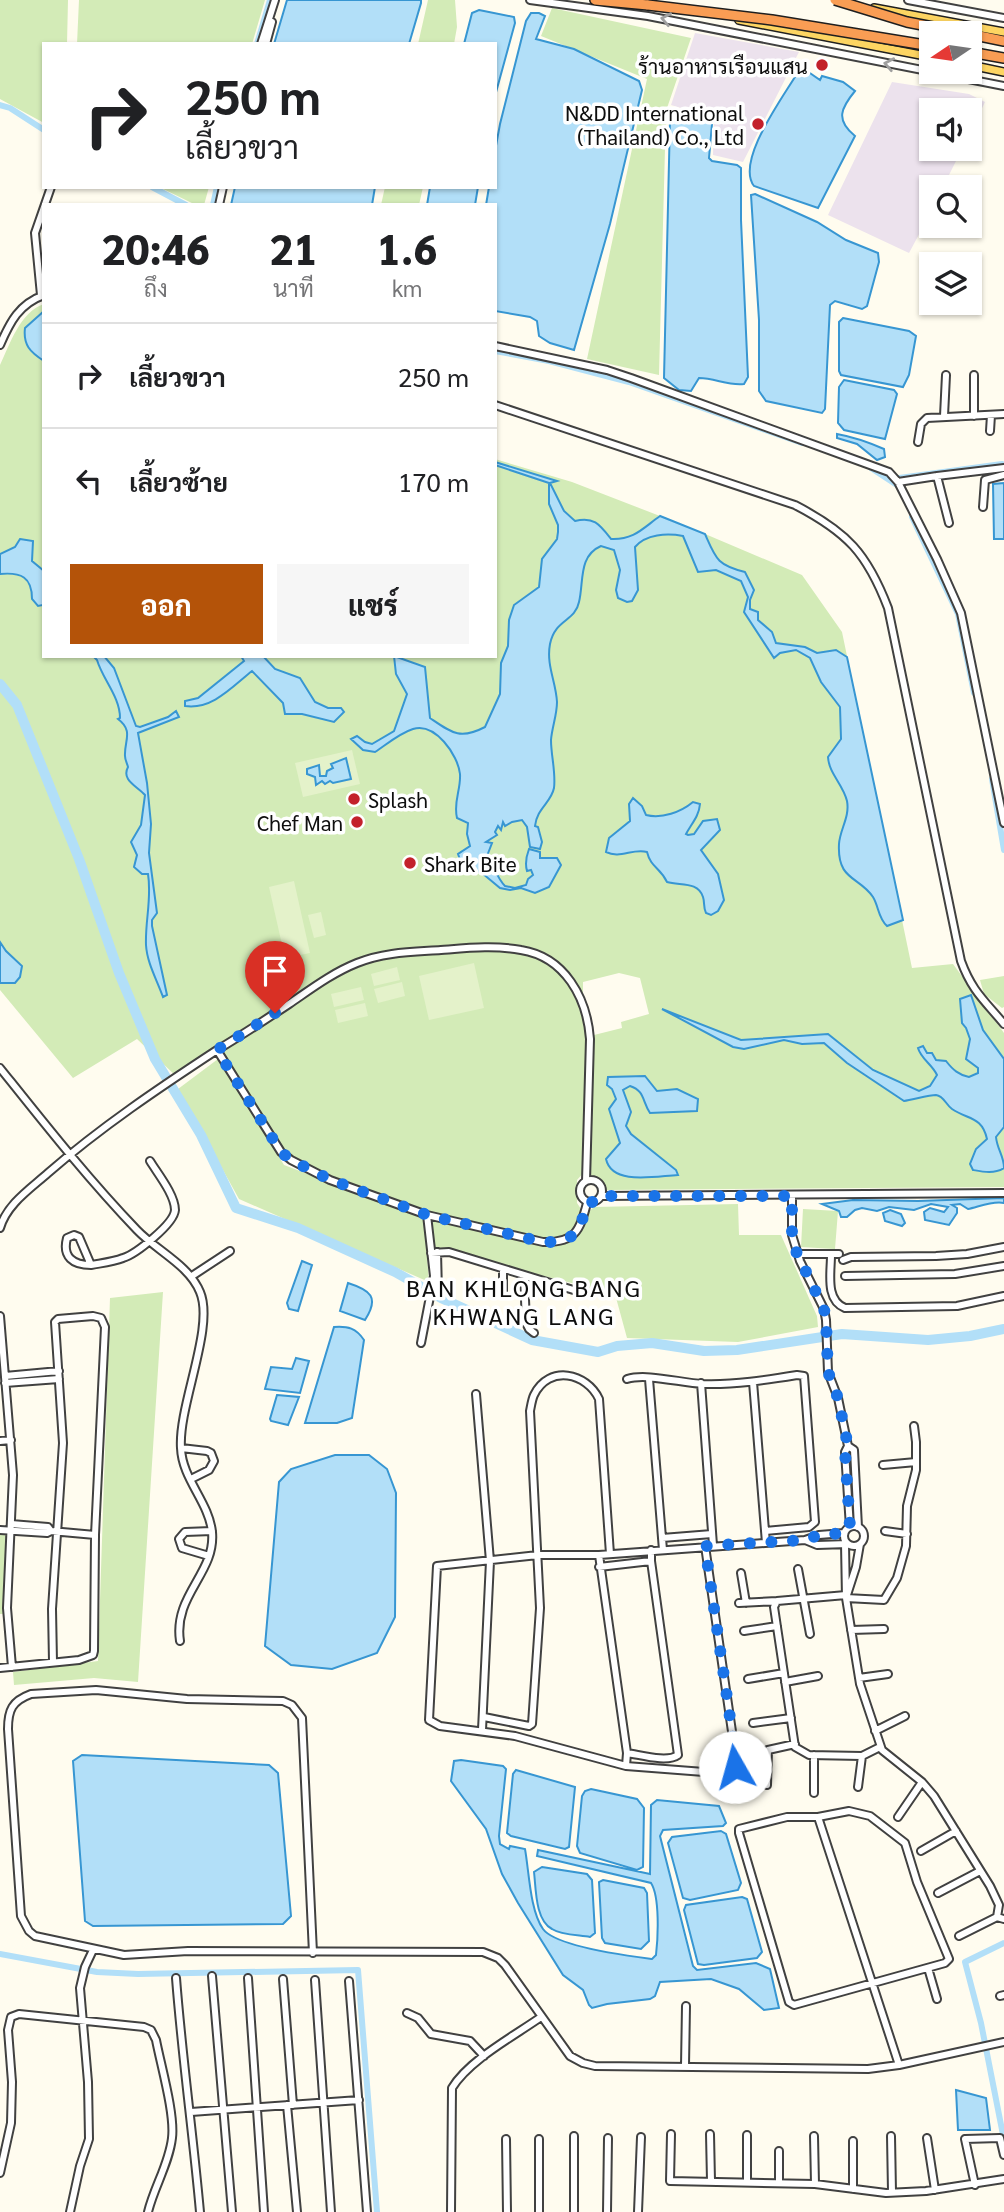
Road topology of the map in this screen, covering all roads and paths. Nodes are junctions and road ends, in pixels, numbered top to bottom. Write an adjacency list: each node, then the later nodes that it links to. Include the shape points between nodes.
1 (277, 0): 14 (street)
2 (530, 0): 21 (street, one-way to 2, via 648,16)
3 (595, 0): 15 (highway, bridge, via 721,12)
4 (630, 0): 17 (main road)
5 (829, 0): 11 (main road)
6 (835, 0): 10 (highway, bridge)
7 (908, 0): 8 (street)
8 (933, 2): 9 (street)
9 (1004, 18)
10 (919, 24)
11 (1004, 32)
12 (982, 36): 13 (highway)
13 (1004, 41)
14 (265, 42)
15 (919, 44)
16 (982, 54): 18 (highway)
17 (919, 55)
18 (1004, 58)
19 (982, 67): 20 (main road)
20 (1004, 72)
21 (1004, 86)
22 (42, 213): 23 (street, via 35,233)
23 (42, 287)
24 (42, 295): 25 (street, via 16,313)
25 (0, 345)
26 (497, 346): 39 (street, via 607,370 889,472)
27 (946, 374): 32 (street)
28 (974, 375): 33 (street)
29 (497, 406): 43 (street, via 796,505 845,535 862,556 888,608 961,961 979,997)
30 (1004, 414): 31 (street)
31 (991, 415): 33 (street); 34 (street)
32 (944, 416): 33 (street); 35 (street, via 922,420)
33 (974, 416)
34 (990, 431)
35 (918, 442)
36 (1004, 468): 38 (street)
37 (1004, 475): 40 (street, via 985,480)
38 (937, 476): 39 (street); 41 (street)
39 (897, 481): 42 (street, via 961,613)
40 (983, 507)
41 (948, 523)
42 (1004, 823)
43 (1003, 1021)
44 (217, 1050): 46 (street); 48 (street, via 360,961 471,948 537,954 568,978 583,1000 589,1027); 53 (street, via 281,1152 291,1160 331,1180)
45 (0, 1068): 46 (street)
46 (70, 1154): 54 (street, via 19,1198); 55 (street)
47 (150, 1161): 55 (street, via 175,1210)
48 (586, 1181): 50 (street, via 600,1185); 52 (street, via 579,1192)
49 (1004, 1193): 51 (street)
50 (601, 1196): 51 (street); 52 (street)
51 (792, 1196): 59 (street)
52 (587, 1203): 53 (street, via 580,1228 559,1243)
53 (427, 1215): 58 (street)
54 (0, 1228)
55 (149, 1241): 61 (street, via 125,1258); 64 (street)
56 (1004, 1247): 60 (street, via 936,1256)
57 (230, 1251): 64 (street)
58 (434, 1252): 63 (street, via 449,1252); 72 (street, via 435,1289)
59 (797, 1254): 60 (street); 88 (street, via 826,1320 828,1372 848,1446 853,1450)
60 (838, 1256): 69 (street, via 832,1295 845,1308 957,1306)
61 (91, 1265): 61 (street, via 71,1260 66,1238 79,1237)
62 (1004, 1266): 66 (street, via 955,1274)
63 (503, 1269): 65 (street); 68 (street)
64 (192, 1276): 83 (street, via 202,1298 203,1322)
65 (524, 1276): 67 (street); 71 (street, via 526,1323)
66 (845, 1276)
67 (580, 1292)
68 (503, 1293)
69 (1004, 1296)
70 (0, 1317): 76 (street)
71 (534, 1333)
72 (421, 1343)
73 (59, 1375): 76 (street); 93 (street, via 62,1443); 97 (street, via 56,1320 101,1318 105,1339)
74 (627, 1379): 75 (street)
75 (649, 1379): 78 (street); 98 (street)
76 (5, 1380): 81 (street)
77 (753, 1382): 78 (street); 91 (street); 91 (street, via 801,1374 805,1378 815,1522 809,1527)
78 (701, 1384): 95 (street)
79 (477, 1394): 110 (street)
80 (914, 1426): 84 (street)
81 (10, 1440): 82 (street); 87 (street)
82 (0, 1441)
83 (181, 1448): 86 (street); 86 (street, via 207,1451 214,1461 209,1470)
84 (916, 1462): 85 (street); 96 (street, via 906,1506)
85 (883, 1465)
86 (191, 1479): 90 (street)
87 (11, 1527): 89 (street); 93 (street); 118 (street)
88 (854, 1527): 94 (street); 102 (street, via 863,1533)
89 (0, 1530)
90 (212, 1531): 109 (street); 109 (street, via 186,1532 179,1539 185,1550)
91 (765, 1531): 100 (street)
92 (885, 1531): 96 (street)
93 (54, 1532): 97 (street); 125 (street)
94 (844, 1533): 99 (street); 101 (street)
95 (712, 1534): 98 (street); 103 (street)
96 (907, 1534): 115 (street, via 897,1578 884,1600)
97 (95, 1535): 125 (street, via 94,1651 87,1658)
98 (662, 1538): 105 (street)
99 (805, 1540): 100 (street); 101 (street, via 817,1545)
100 (766, 1543): 103 (street)
101 (846, 1544): 102 (street); 115 (street)
102 (860, 1544): 115 (street)
103 (709, 1546): 105 (street); 145 (street, via 735,1767 726,1774)
104 (651, 1550): 105 (street); 106 (street); 111 (street)
105 (663, 1550)
106 (610, 1554): 107 (street, via 599,1399 594,1387 567,1375 542,1384 530,1411); 108 (street)
107 (538, 1555): 108 (street); 110 (street); 135 (street, via 540,1608 532,1724)
108 (599, 1555): 112 (street)
109 (209, 1556): 124 (street, via 180,1612)
110 (491, 1561): 135 (street); 138 (street, via 437,1566 429,1701 432,1723)
111 (651, 1561): 112 (street); 142 (street, via 678,1755)
112 (599, 1567): 142 (street)
113 (798, 1569): 116 (street)
114 (741, 1573): 117 (street, via 742,1603)
115 (846, 1597): 116 (street); 121 (street)
116 (803, 1599): 117 (street); 123 (street)
117 (777, 1601): 119 (street)
118 (4, 1619): 126 (street)
119 (777, 1626): 122 (street); 128 (street)
120 (884, 1629): 121 (street)
121 (851, 1630): 131 (street)
122 (744, 1631)
123 (810, 1634)
124 (180, 1641)
125 (53, 1662): 126 (street)
126 (12, 1667): 127 (street)
127 (0, 1668)
128 (784, 1673): 132 (street); 133 (street)
129 (888, 1674): 131 (street)
130 (818, 1676): 133 (street)
131 (859, 1678): 139 (street)
132 (748, 1679)
133 (785, 1682): 136 (street)
134 (905, 1716): 139 (street)
135 (484, 1717): 138 (street)
136 (791, 1718): 137 (street); 140 (street)
137 (753, 1723)
138 (482, 1730): 145 (street)
139 (876, 1731): 141 (street)
140 (795, 1744): 143 (street, via 801,1752); 147 (street, via 768,1750)
141 (880, 1747): 144 (street); 146 (street)
142 (627, 1754): 145 (street)
143 (814, 1755): 144 (street); 149 (street)
144 (862, 1756): 148 (street)
145 (626, 1766)
146 (922, 1782): 150 (street); 152 (street)
147 (767, 1785)
148 (859, 1787)
149 (814, 1793)
150 (898, 1816)
151 (818, 1817): 161 (street, via 864,1813 905,1843 949,1955 946,1963); 168 (street); 168 (street, via 787,1817 739,1831 789,2002 799,2006)
152 (956, 1831): 153 (street); 154 (street)
153 (921, 1851)
154 (980, 1871): 155 (street); 156 (street)
155 (939, 1893)
156 (1002, 1906): 157 (street)
157 (1000, 1918): 158 (street)
158 (959, 1936)
159 (93, 1950): 160 (street, via 124,1955); 160 (street, via 35,1936 21,1916 8,1729 10,1708 31,1694 96,1690 292,1705 302,1718); 173 (street, via 80,1988)
160 (313, 1953): 172 (street, via 483,1952 505,1965)
161 (928, 1968): 168 (street); 169 (street)
162 (212, 1976): 182 (street)
163 (176, 1978): 183 (street)
164 (248, 1978): 181 (street)
165 (283, 1979): 180 (street)
166 (315, 1980): 179 (street)
167 (349, 1981): 178 (street)
168 (872, 1984): 176 (street)
169 (937, 1999)
170 (686, 2006): 177 (street)
171 (407, 2012): 175 (street, via 431,2034 470,2041)
172 (541, 2017): 175 (street); 177 (street, via 565,2050 583,2063)
173 (83, 2020): 198 (street, via 11,2017 11,2123); 208 (street, via 90,2126); 209 (street, via 144,2027 156,2039 172,2139)
174 (1004, 2042): 176 (street)
175 (484, 2056): 216 (street, via 452,2088)
176 (899, 2065): 177 (street, via 831,2069)
177 (685, 2066)
178 (359, 2100): 179 (street); 215 (street)
179 (324, 2103): 180 (street); 214 (street)
180 (290, 2105): 181 (street); 213 (street)
181 (258, 2107): 182 (street); 212 (street)
182 (223, 2110): 183 (street); 211 (street)
183 (191, 2112): 210 (street)
184 (671, 2134): 200 (street, via 670,2180)
185 (710, 2134): 200 (street)
186 (747, 2135): 201 (street)
187 (574, 2136): 219 (street)
188 (814, 2136): 203 (street)
189 (891, 2136): 207 (street)
190 (641, 2137): 221 (street)
191 (539, 2138): 218 (street)
192 (608, 2138): 220 (street)
193 (927, 2138): 206 (street)
194 (506, 2139): 217 (street)
195 (853, 2141): 205 (street)
196 (779, 2151): 202 (street)
197 (1004, 2154): 204 (street, via 1000,2138 965,2139)
198 (0, 2174)
199 (1004, 2179): 204 (street)
200 (710, 2181): 201 (street)
201 (747, 2182): 202 (street)
202 (779, 2183): 203 (street)
203 (815, 2184): 205 (street)
204 (978, 2185): 206 (street)
205 (853, 2189): 207 (street)
206 (935, 2190): 207 (street)
207 (892, 2192)
208 (70, 2212)
209 (148, 2212)
210 (200, 2212)
211 (232, 2212)
212 (264, 2212)
213 (297, 2212)
214 (331, 2212)
215 (367, 2212)
216 (451, 2212)
217 (507, 2212)
218 (540, 2212)
219 (574, 2212)
220 (607, 2212)
221 (638, 2212)

